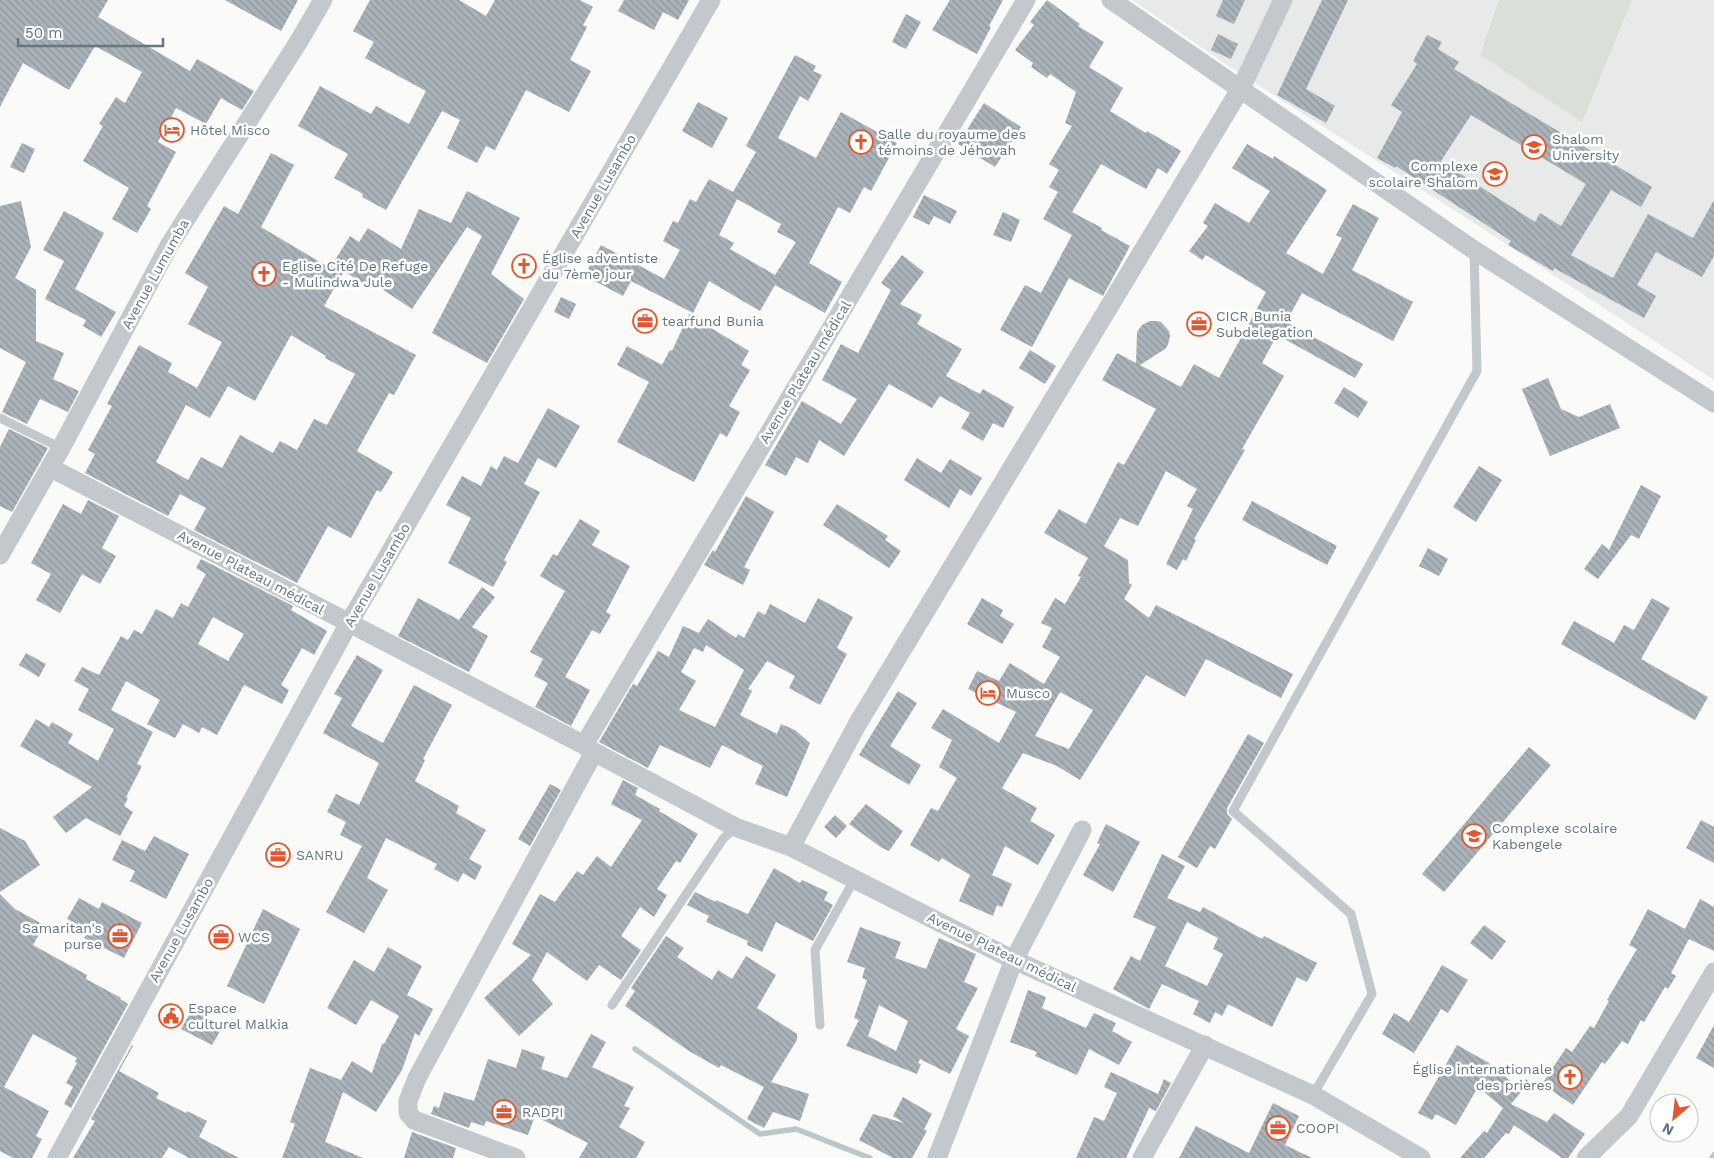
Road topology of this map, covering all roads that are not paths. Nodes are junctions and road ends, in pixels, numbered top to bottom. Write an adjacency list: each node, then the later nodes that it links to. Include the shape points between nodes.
1 (323, 0): 10 (street, Avenue Lumumba, via 170,244)
2 (710, 0): 13 (street, Avenue Lusambo)
3 (1026, 0): 14 (street, Avenue Plateau médical)
4 (1111, 0): 6 (street)
5 (1283, 0): 6 (street)
6 (1241, 88): 7 (street); 17 (street, via 858,723)
7 (1474, 250): 8 (street); 24 (lane, via 1477,371 1234,811 1352,914 1372,994)
8 (1714, 403)
9 (0, 418): 10 (lane)
10 (61, 448): 11 (street, Avenue Lumumba)
11 (51, 468): 12 (street, Avenue Lumumba); 13 (street, Avenue Plateau médical)
12 (0, 554)
13 (349, 623): 14 (street, Avenue Plateau médical); 25 (street, Avenue Lusambo)
14 (589, 748): 15 (street, Avenue Plateau médical); 26 (street, via 408,1101 408,1113 414,1120)
15 (735, 827): 17 (street, Avenue Plateau médical); 21 (lane, via 722,839)
16 (1082, 830): 19 (street)
17 (791, 847): 18 (street, Avenue Plateau médical)
18 (854, 880): 19 (street, Avenue Plateau médical); 22 (lane, via 815,950)
19 (1014, 960): 23 (street, Avenue Plateau médical); 27 (street)
20 (1714, 972): 30 (street, via 1629,1116)
21 (612, 1005)
22 (820, 1025)
23 (1205, 1045): 24 (street, Avenue Plateau médical); 28 (street)
24 (1314, 1095): 29 (street, Avenue Plateau médical)
25 (57, 1158)
26 (516, 1158)
27 (937, 1158)
28 (1142, 1158)
29 (1421, 1158)
30 (1586, 1158)

